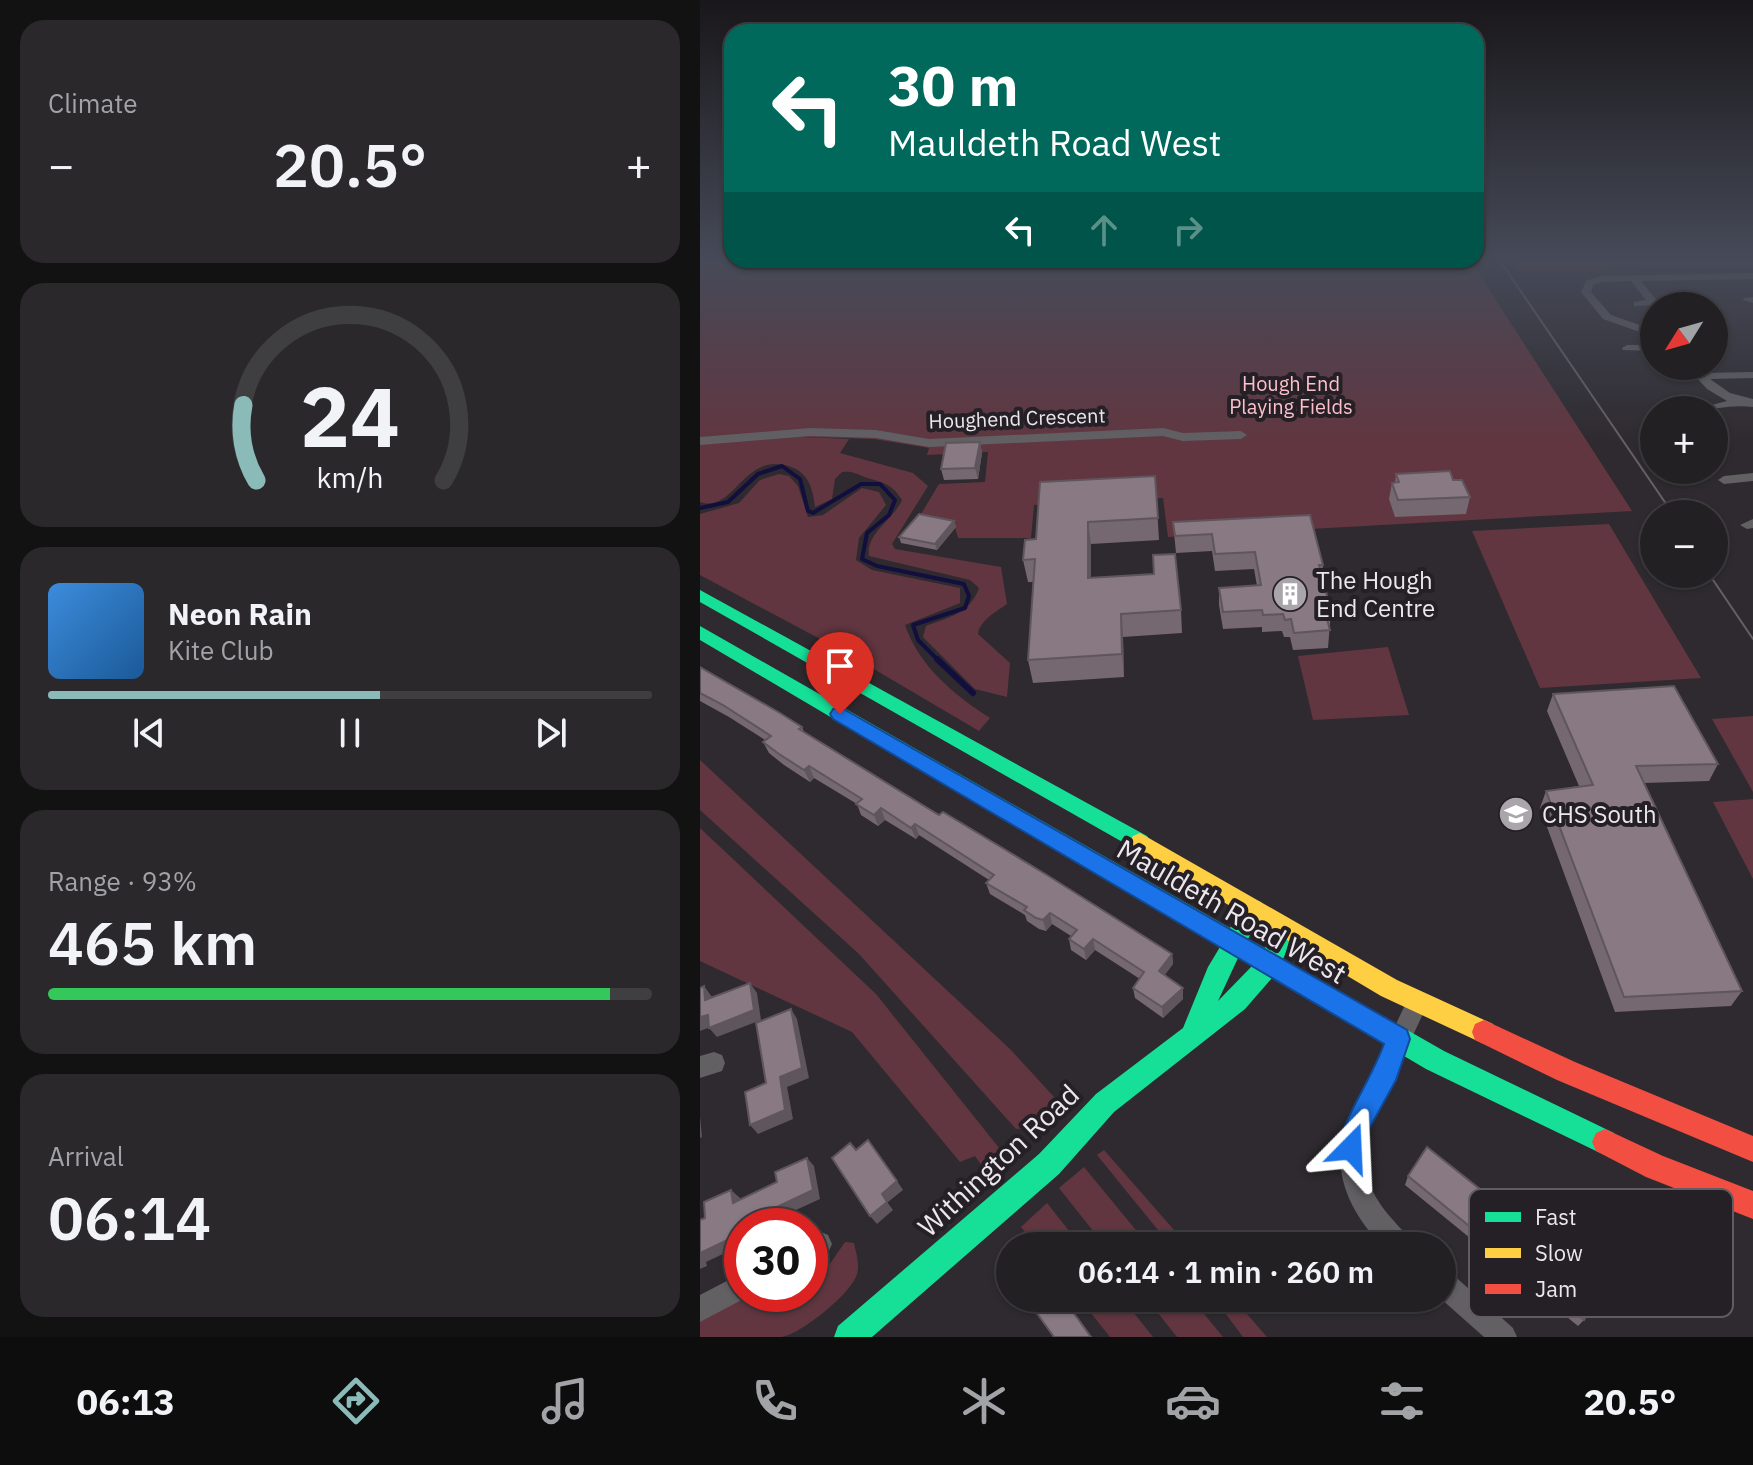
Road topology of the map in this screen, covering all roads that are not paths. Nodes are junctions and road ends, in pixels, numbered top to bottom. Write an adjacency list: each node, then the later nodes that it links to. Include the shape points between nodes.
1 (1616, 320): 2 (street)
2 (1640, 329)
3 (1627, 348): 4 (street)
4 (1640, 348)
5 (1728, 373): 6 (street)
6 (1753, 375)
7 (1706, 380): 8 (street)
8 (1739, 402): 9 (street); 10 (street)
9 (1753, 403)
10 (1728, 404)
11 (1241, 435): 12 (street, Houghend Crescent, via 1183,437 1163,432 929,443 876,434 810,432)
12 (700, 441)
13 (1753, 477): 14 (street)
14 (1728, 480)
15 (700, 595): 17 (street, Mauldeth Road West)
16 (700, 632): 19 (street, Mauldeth Road West)
17 (1253, 909): 18 (street, Mauldeth Road West); 19 (street, Withington Road)
18 (1286, 929): 20 (street, Withington Road); 21 (street, Mauldeth Road West)
19 (1234, 945): 20 (street, Mauldeth Road West); 22 (street, Withington Road)
20 (1269, 964): 22 (street, Withington Road, via 1237,1001); 23 (street, Mauldeth Road West)
21 (1418, 1001): 23 (street); 24 (street, Mauldeth Road West, via 1566,1071)
22 (1193, 1033): 32 (street, Withington Road, via 1105,1103 1049,1164)
23 (1398, 1039): 25 (street, Mauldeth Road West, via 1458,1073); 28 (street, via 1351,1148 1361,1200)
24 (1753, 1149)
25 (1712, 1189)
26 (1733, 1197): 27 (street, Mauldeth Road West)
27 (1753, 1205)
28 (1385, 1232)
29 (724, 1296): 30 (street)
30 (700, 1309)
31 (1481, 1317): 33 (street)
32 (849, 1337)
33 (1504, 1337)

